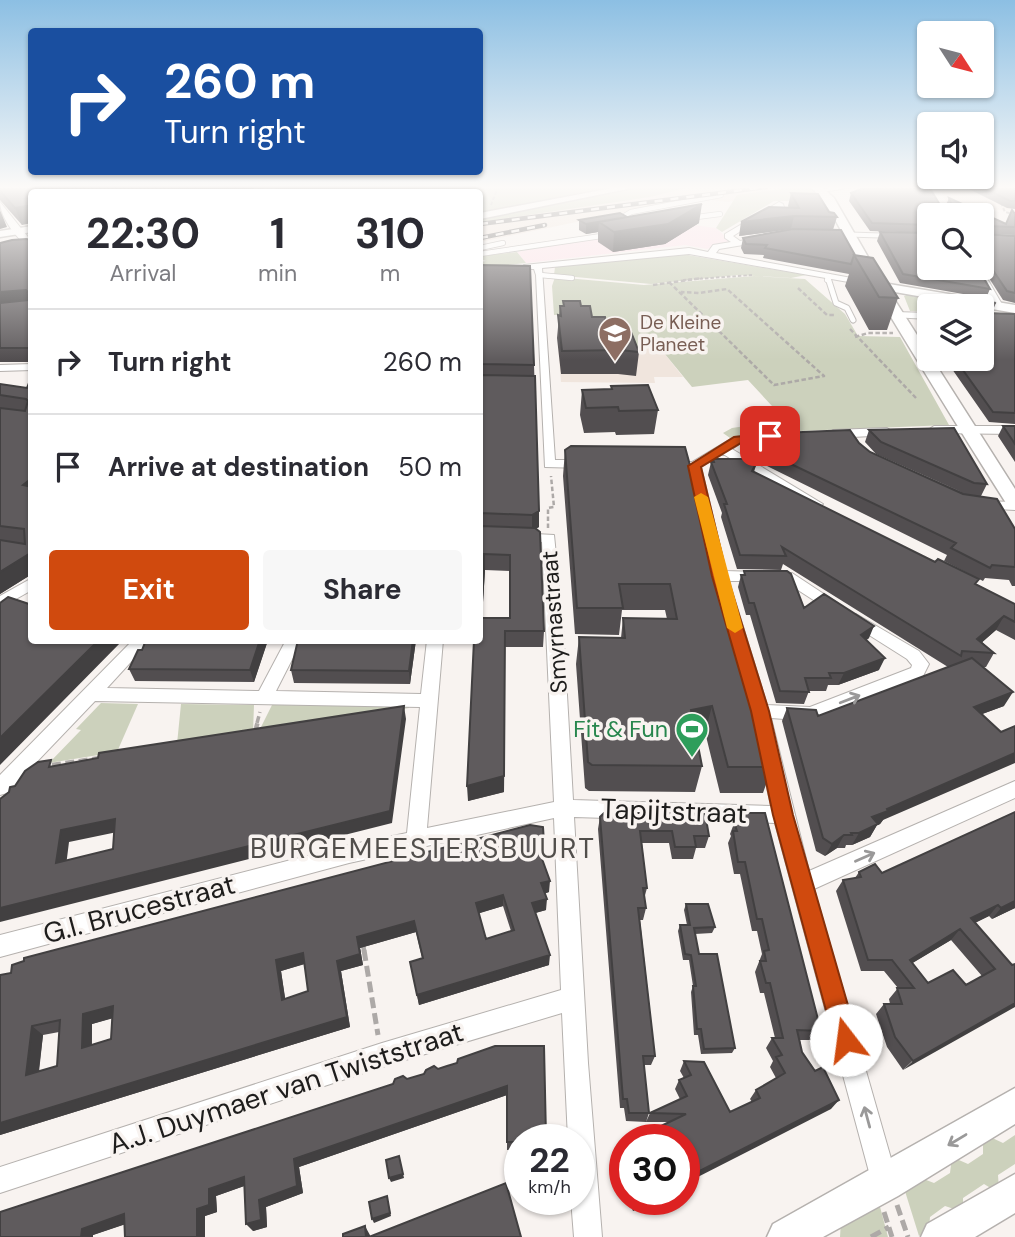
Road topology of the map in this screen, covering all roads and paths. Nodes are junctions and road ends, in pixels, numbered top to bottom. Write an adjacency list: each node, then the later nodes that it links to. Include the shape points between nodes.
1 (542, 245): 4 (lane)
2 (729, 245): 5 (street, via 716,247)
3 (862, 245): 14 (street, via 883,278)
4 (483, 254)
5 (711, 254): 7 (street, via 679,250); 9 (street)
6 (514, 268): 7 (street)
7 (538, 270): 10 (lane); 35 (street, via 538,385)
8 (755, 275): 12 (path)
9 (829, 276): 14 (street); 21 (lane, via 836,303 847,308)
10 (572, 278)
11 (985, 280): 17 (street)
12 (669, 282): 13 (path); 16 (path)
13 (653, 285)
14 (880, 286): 17 (street); 18 (street)
15 (798, 288): 19 (path, via 827,316)
16 (681, 292): 16 (path, via 774,385 824,376 727,289)
17 (1008, 313)
18 (894, 314): 20 (street); 23 (street)
19 (842, 315)
20 (917, 315)
21 (853, 320)
22 (849, 326): 24 (path)
23 (906, 334): 24 (path); 28 (street)
24 (855, 337): 27 (path)
25 (28, 367): 26 (street)
26 (0, 368)
27 (916, 398)
28 (966, 428): 29 (street); 30 (street); 40 (street)
29 (1015, 430)
30 (851, 434): 31 (street); 34 (street)
31 (824, 435)
32 (783, 436): 33 (street, via 738,440)
33 (722, 448): 38 (street); 41 (street)
34 (861, 451)
35 (549, 464): 36 (street); 43 (path, Smyrnastraat, via 554,508 548,508)
36 (602, 464)
37 (668, 465): 38 (street)
38 (694, 466): 44 (street)
39 (971, 503): 40 (street)
40 (1015, 504)
41 (824, 509)
42 (483, 535): 43 (street)
43 (549, 538): 59 (street, Smyrnastraat)
44 (720, 576): 53 (street); 53 (street, one-way to 44, via 811,714 917,672 921,664 787,576)
45 (28, 586): 46 (street)
46 (0, 603)
47 (139, 644): 50 (street)
48 (292, 644): 51 (street)
49 (435, 644): 52 (street)
50 (91, 694): 51 (street); 56 (street)
51 (263, 699): 52 (street); 54 (path, via 254,734)
52 (429, 701): 61 (street)
53 (760, 711): 60 (street)
54 (268, 732)
55 (108, 756): 56 (path)
56 (16, 771): 57 (street)
57 (0, 787)
58 (1015, 789): 62 (street, one-way to 58)
59 (564, 808): 60 (street, Tapijtstraat); 61 (street, G.I. Brucestraat); 65 (street, Smyrnastraat)
60 (783, 815): 62 (street)
61 (416, 840): 64 (street, G.I. Brucestraat)
62 (803, 884): 69 (street, one-way to 62)
63 (362, 934): 66 (path)
64 (0, 946)
65 (573, 998): 66 (street, A.J. Duymaer van Twiststraat); 72 (street, Smyrnastraat)
66 (382, 1055): 68 (street, A.J. Duymaer van Twiststraat)
67 (1015, 1105): 69 (street, one-way to 69)
68 (0, 1180)
69 (885, 1183): 73 (street); 75 (path, via 892,1189)
70 (1015, 1192): 76 (street)
71 (889, 1227): 74 (path)
72 (588, 1237)
73 (786, 1237)
74 (871, 1237)
75 (908, 1237)
76 (940, 1237)

